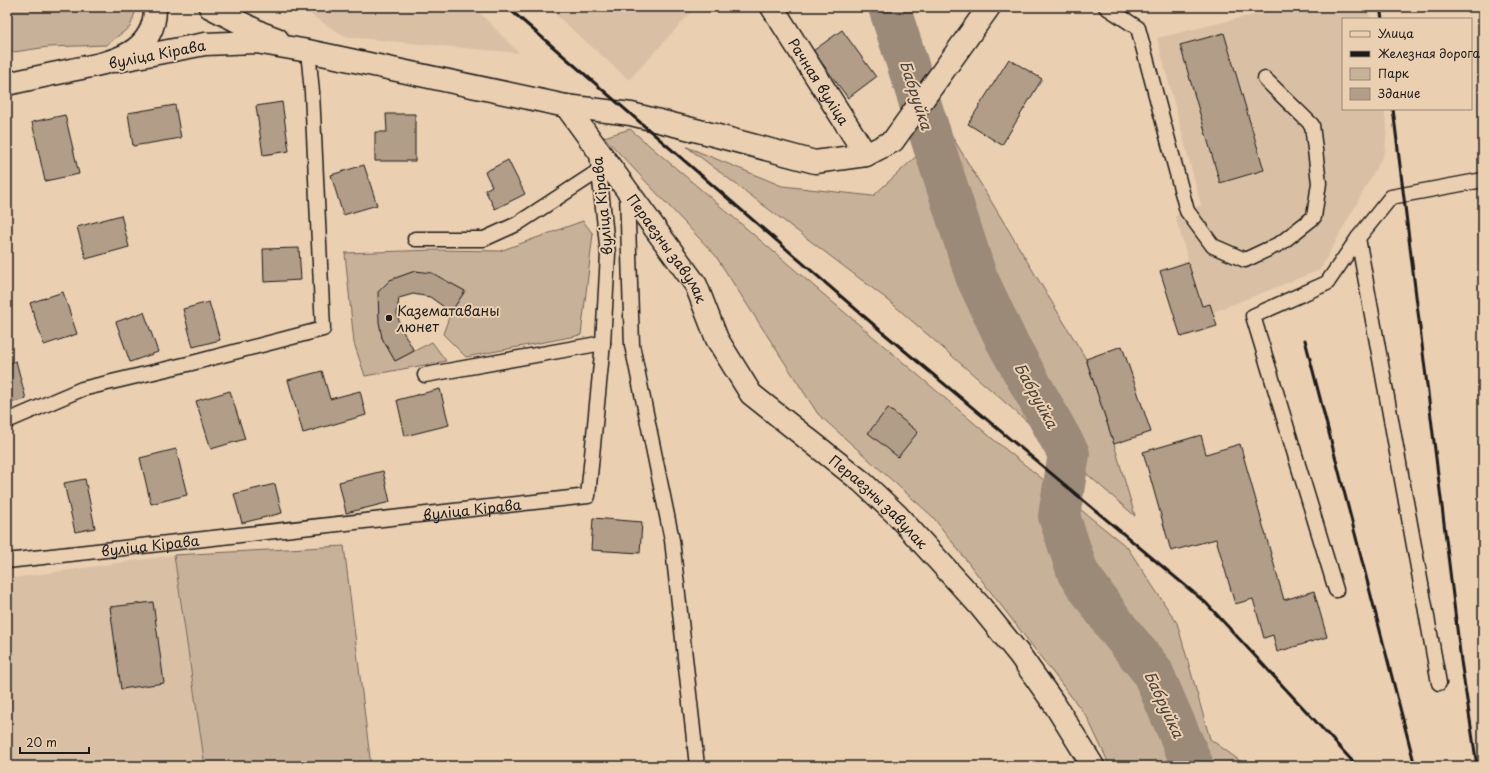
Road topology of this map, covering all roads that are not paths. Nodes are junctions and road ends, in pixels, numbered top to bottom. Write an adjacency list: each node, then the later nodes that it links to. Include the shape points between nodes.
1 (155, 7): 7 (street, via 154,21 147,38 140,46)
2 (210, 7): 6 (street, via 261,33)
3 (772, 7): 12 (street, Рачная вуліца)
4 (989, 7): 12 (street, via 893,141)
5 (1106, 7): 8 (lane, via 1138,28 1187,211 1213,246 1245,260 1281,243 1314,217 1319,183 1312,125)
6 (308, 51): 7 (street, вуліца Кірава, via 256,42 205,44); 10 (street, вуліца Кірава); 20 (lane, via 323,329 82,389)
7 (111, 62): 9 (street, вуліца Кірава)
8 (1265, 79)
9 (7, 84)
10 (566, 106): 11 (street, Пераезны завулак); 12 (street, via 630,114 815,162)
11 (596, 146): 13 (lane, вуліца Кірава); 15 (street, Пераезны завулак)
12 (866, 155)
13 (600, 170): 17 (lane, via 517,224 484,239); 18 (lane, вуліца Кірава, via 608,254)
14 (1483, 180): 16 (lane, via 1391,197)
15 (627, 189): 24 (lane, via 632,345 672,540); 25 (street, Пераезны завулак, via 696,284 718,339 751,394 862,482 902,519 1019,654)
16 (1358, 238): 22 (lane, via 1327,283 1252,316); 23 (lane)
17 (415, 239)
18 (603, 343): 19 (lane); 21 (lane, вуліца Кірава, via 588,496)
19 (425, 375)
20 (7, 421)
21 (7, 561)
22 (1336, 590)
23 (1439, 683)
24 (697, 766)
25 (1093, 766)

